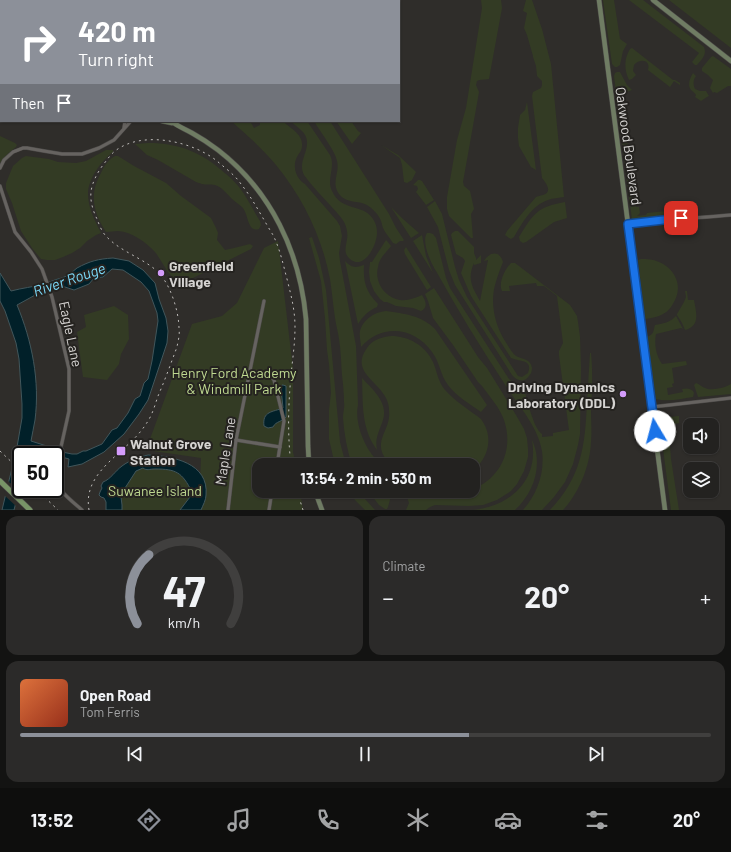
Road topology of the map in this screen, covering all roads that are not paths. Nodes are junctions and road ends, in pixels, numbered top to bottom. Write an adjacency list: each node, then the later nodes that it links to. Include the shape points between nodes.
1 (599, 0): 11 (main road, Oakwood Boulevard)
2 (653, 0): 3 (main road)
3 (731, 61)
4 (125, 122): 7 (street)
5 (130, 122): 7 (street)
6 (172, 122): 20 (main road, via 214,147 244,173 272,211 290,246 300,278 306,319)
7 (124, 128): 8 (street, via 114,140 82,154 62,154 23,148 13,152)
8 (0, 168)
9 (0, 186): 17 (street, Eagle Lane, via 15,232 42,269 52,297 69,369 69,411)
10 (731, 215): 11 (street)
11 (628, 224): 15 (main road, Oakwood Boulevard)
12 (264, 301): 13 (street, Maple Lane)
13 (250, 371): 16 (street, Maple Lane); 18 (street, via 272,377 276,385 284,421)
14 (731, 398): 15 (street)
15 (652, 407): 30 (main road, Oakwood Boulevard)
16 (236, 440): 18 (street); 27 (street, Maple Lane)
17 (62, 446)
18 (280, 447): 19 (street)
19 (278, 458)
20 (309, 458)
21 (0, 481): 25 (main road)
22 (64, 493): 26 (street)
23 (271, 498): 28 (street)
24 (318, 498): 29 (main road)
25 (30, 510)
26 (82, 510)
27 (228, 510)
28 (269, 510)
29 (322, 510)
30 (665, 510)

